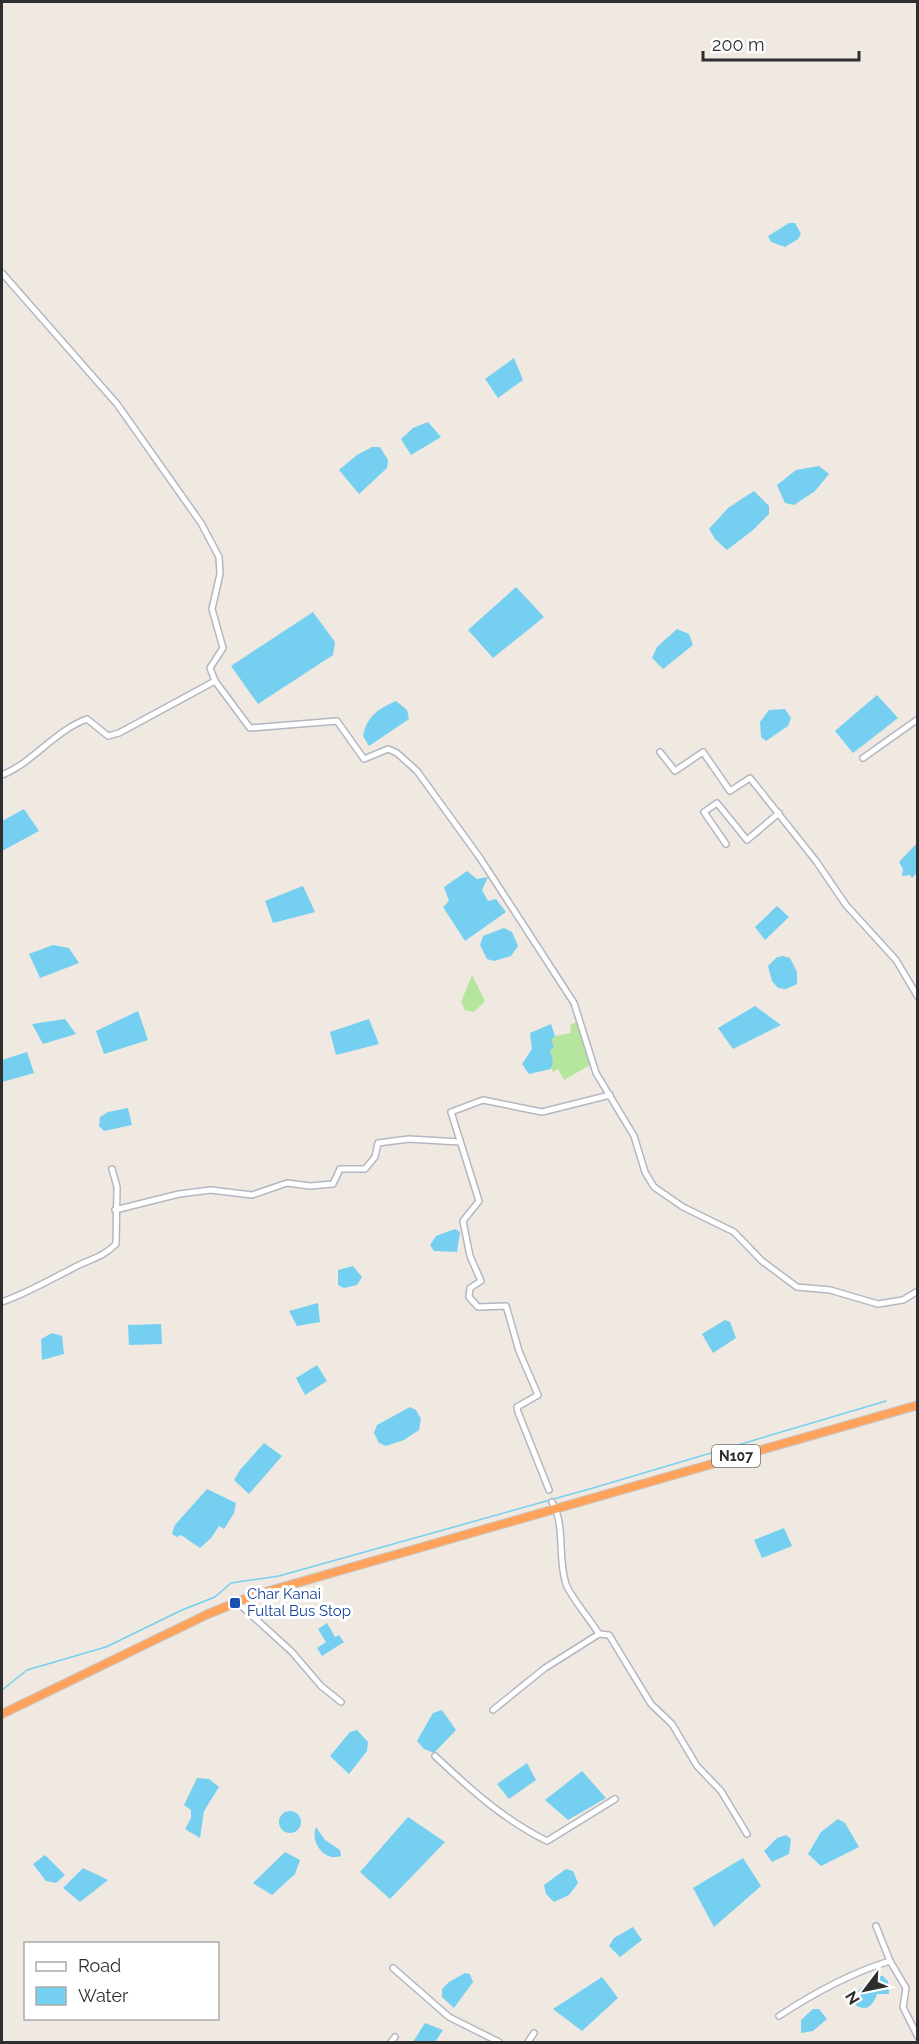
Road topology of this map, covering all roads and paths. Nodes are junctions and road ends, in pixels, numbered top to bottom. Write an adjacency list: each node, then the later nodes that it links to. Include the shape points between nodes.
1 (2, 273): 2 (street, via 117,404 216,550 220,574 212,609 223,648 210,668)
2 (215, 681): 6 (street, via 119,733 108,736 87,719 68,726); 10 (street, via 250,728 336,721 364,759 388,749 407,761 480,858 573,1003 592,1065)
3 (918, 719): 5 (street)
4 (660, 752): 7 (street, via 675,771 703,752 730,791 750,778)
5 (863, 758)
6 (2, 775)
7 (779, 813): 8 (street, via 747,840 717,803 704,812); 9 (street, via 846,905 896,960)
8 (726, 844)
9 (918, 997)
10 (610, 1095): 11 (street, via 542,1112 483,1100 451,1112); 14 (street, via 634,1136 645,1173 654,1187 683,1207 734,1232 762,1262 797,1287 830,1290 878,1304 903,1300)
11 (460, 1142): 13 (street, via 409,1139 378,1143 375,1157 365,1169 340,1169 333,1184 287,1182 252,1195 212,1190); 17 (street, via 479,1201 462,1221 481,1281 470,1288 469,1297 478,1307 507,1308 519,1351 538,1395 517,1407 518,1412)
12 (112, 1169): 13 (street, via 117,1187)
13 (115, 1210): 15 (street, via 116,1244 105,1255)
14 (918, 1292)
15 (2, 1302)
16 (918, 1405): 18 (highway, N107)
17 (549, 1490)
18 (554, 1506): 19 (highway, N107); 20 (street, via 567,1588)
19 (237, 1602): 21 (street); 23 (highway, N107)
20 (599, 1634): 22 (street, via 545,1668); 26 (street, via 609,1635 651,1704 672,1724 697,1766 721,1791)
21 (341, 1702)
22 (493, 1710)
23 (2, 1714)
24 (435, 1756): 25 (street, via 476,1795 522,1829 547,1841)
25 (615, 1799)
26 (747, 1834)
27 (876, 1926): 28 (street)
28 (890, 1961): 30 (street, via 862,1969); 32 (street, via 906,1988 903,2007)
29 (393, 1968): 33 (street, via 449,2017)
30 (779, 2016)
31 (534, 2033): 34 (street)
32 (918, 2037)
33 (499, 2043)
34 (528, 2043)

